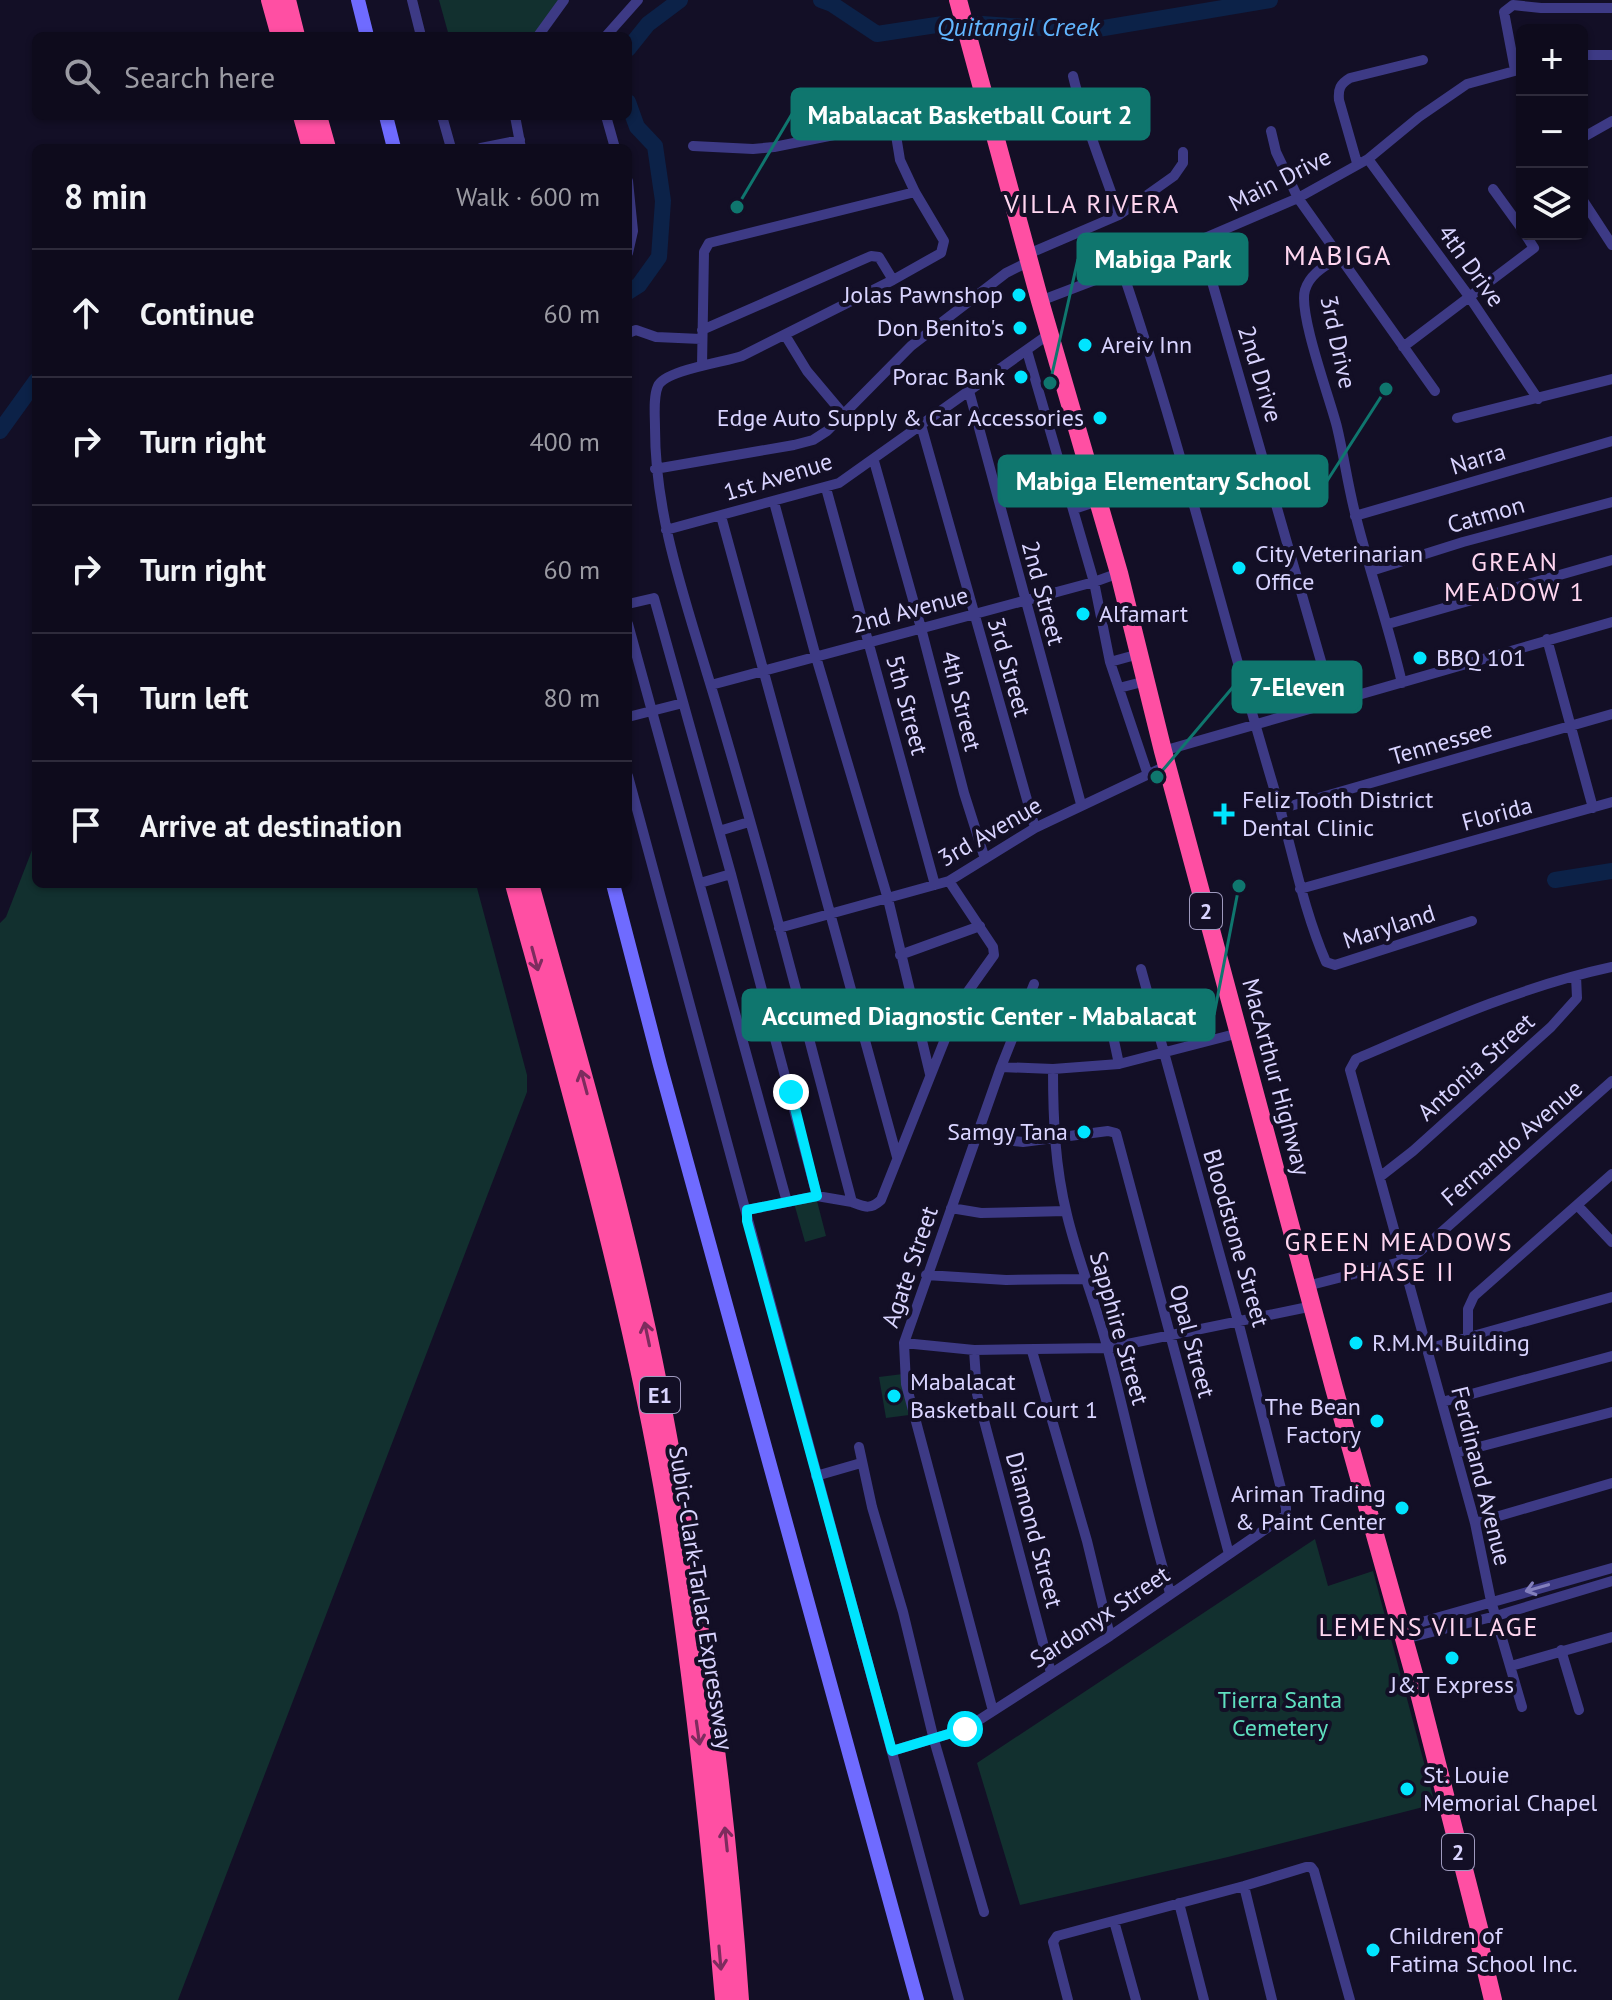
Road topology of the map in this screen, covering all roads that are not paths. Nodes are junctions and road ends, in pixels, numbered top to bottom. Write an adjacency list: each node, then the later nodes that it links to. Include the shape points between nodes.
1 (270, 0): 10 (highway)
2 (287, 0): 11 (highway)
3 (358, 0): 12 (main road)
4 (412, 0): 13 (street)
5 (564, 0): 9 (street)
6 (638, 0): 16 (street)
7 (960, 6): 23 (highway, MacArthur Highway / 2)
8 (1612, 8): 20 (street, via 1508,8 1504,12)
9 (556, 14): 14 (street); 15 (street)
10 (279, 32)
11 (295, 32)
12 (366, 32)
13 (420, 32)
14 (541, 32)
15 (554, 32)
16 (610, 32)
17 (1588, 55): 18 (street)
18 (1612, 55)
19 (1423, 60): 43 (street, via 1342,84 1339,100)
20 (1516, 62)
21 (1516, 71): 42 (street, Main Drive, via 1467,84)
22 (1073, 76): 48 (street)
23 (984, 97): 31 (street); 54 (highway, MacArthur Highway / 2)
24 (303, 120): 34 (highway)
25 (319, 120): 35 (highway)
26 (387, 120): 36 (main road)
27 (443, 120): 37 (street)
28 (516, 120): 38 (street)
29 (607, 120): 39 (street)
30 (1612, 121): 33 (street)
31 (894, 123): 40 (street, via 774,147); 45 (street, via 900,160)
32 (1271, 131): 46 (street)
33 (1588, 135)
34 (310, 144)
35 (326, 144)
36 (393, 144)
37 (450, 144)
38 (520, 144)
39 (610, 144)
40 (693, 146)
41 (1183, 152): 48 (street, via 1174,176)
42 (1368, 159): 43 (street, Main Drive); 57 (street, 4th Drive)
43 (1357, 163): 46 (street, Main Drive)
44 (1493, 189): 49 (street)
45 (915, 192): 56 (street, via 944,241 943,248); 60 (street, via 709,243 704,252)
46 (1298, 198): 50 (street, Main Drive); 53 (street)
47 (1588, 208): 52 (street)
48 (1119, 215): 54 (street)
49 (1516, 221)
50 (1200, 240): 55 (street, Main Drive); 108 (street, 2nd Drive)
51 (1529, 240): 57 (street, via 1534,248)
52 (1612, 245)
53 (1340, 256): 63 (street); 84 (street, 3rd Drive, via 1315,273 1304,291)
54 (1029, 257): 58 (highway, MacArthur Highway / 2); 70 (street, via 911,346)
55 (1122, 270): 58 (street, Main Drive); 112 (street, Maryland, via 1159,377)
56 (893, 280): 60 (street, via 879,257 871,256); 62 (street)
57 (1468, 295): 63 (street); 69 (street, 4th Drive)
58 (1040, 301): 61 (highway, MacArthur Highway / 2)
59 (632, 332): 60 (street, via 656,337)
60 (701, 334): 65 (street)
61 (1049, 334): 64 (street, 1st Avenue); 74 (highway, MacArthur Highway / 2)
62 (785, 335): 65 (street, via 742,356); 70 (street)
63 (1403, 347): 68 (street)
64 (1027, 351): 67 (street, 1st Avenue); 76 (street)
65 (702, 366): 77 (street, via 658,386)
66 (1612, 379): 69 (street)
67 (969, 391): 72 (street, 1st Avenue); 90 (street, 2nd Street)
68 (1435, 391)
69 (1538, 399): 71 (street)
70 (844, 415): 77 (street, via 813,440)
71 (1457, 418)
72 (921, 425): 75 (street, 1st Avenue); 92 (street, 3rd Street)
73 (1612, 441): 84 (street, Narra)
74 (1085, 458): 76 (street); 79 (highway, MacArthur Highway / 2)
75 (874, 461): 78 (street, 1st Avenue); 95 (street, 4th Street)
76 (1062, 465): 82 (street)
77 (655, 469): 85 (street)
78 (826, 488): 80 (street, 1st Avenue); 98 (street, 5th Street)
79 (1098, 501): 82 (street); 88 (highway, MacArthur Highway / 2)
80 (774, 502): 83 (street, 1st Avenue); 100 (street)
81 (1612, 502): 87 (street, Catmon)
82 (1074, 509): 89 (street)
83 (721, 516): 85 (street, 1st Avenue); 102 (street)
84 (1355, 516): 87 (street, 3rd Drive)
85 (666, 530): 105 (street)
86 (1612, 560): 94 (street)
87 (1371, 571): 94 (street, 3rd Drive)
88 (1119, 573): 89 (street, 2nd Avenue); 99 (highway, MacArthur Highway / 2)
89 (1094, 582): 90 (street, 2nd Avenue); 101 (street)
90 (1025, 600): 92 (street, 2nd Avenue); 118 (street, 2nd Street)
91 (632, 603): 107 (street, via 654,598)
92 (972, 614): 95 (street, 2nd Avenue); 122 (street, 3rd Street)
93 (1612, 622): 97 (street, 3rd Avenue)
94 (1388, 624): 104 (street, 3rd Drive)
95 (921, 628): 98 (street, 2nd Avenue); 124 (street, 4th Street)
96 (632, 638): 109 (street)
97 (1547, 639): 104 (street, 3rd Avenue); 113 (street)
98 (869, 641): 100 (street, 2nd Avenue); 128 (street, 5th Street)
99 (1139, 654): 101 (street); 103 (highway, MacArthur Highway / 2)
100 (816, 657): 102 (street, 2nd Avenue); 133 (street)
101 (1110, 662): 106 (street)
102 (764, 670): 105 (street, 2nd Avenue); 134 (street)
103 (1146, 681): 106 (street); 114 (highway, MacArthur Highway / 2)
104 (1402, 683): 108 (street, 3rd Avenue)
105 (711, 685): 121 (street)
106 (1119, 688): 115 (street)
107 (683, 703): 109 (street); 123 (street)
108 (1333, 703): 112 (street, 3rd Avenue)
109 (653, 710): 111 (street); 127 (street)
110 (1612, 714): 113 (street, Tennessee)
111 (632, 716)
112 (1254, 726): 114 (street, 3rd Avenue); 120 (street, Maryland)
113 (1573, 726): 119 (street); 120 (street, Tennessee)
114 (1166, 758): 115 (street, 3rd Avenue); 146 (highway, MacArthur Highway / 2)
115 (1148, 775): 118 (street, 3rd Avenue)
116 (632, 791): 163 (street)
117 (1612, 802): 119 (street, Florida)
118 (1081, 804): 122 (street, 3rd Avenue)
119 (1593, 808): 132 (street, Florida)
120 (1280, 809): 132 (street, Maryland)
121 (749, 822): 123 (street); 137 (street)
122 (1035, 828): 124 (street, 3rd Avenue)
123 (719, 831): 125 (street)
124 (985, 859): 126 (street, 3rd Avenue)
125 (731, 874): 127 (street); 158 (street)
126 (949, 881): 128 (street, 3rd Avenue); 136 (street)
127 (700, 883): 159 (street)
128 (935, 885): 133 (street, 3rd Avenue)
129 (515, 888): 213 (highway, Subic-Clark-Tarlac Expressway / E1, one-way to 213, via 606,1224 666,1511 701,1756)
130 (531, 888): 214 (highway, Subic-Clark-Tarlac Expressway / E1, one-way to 130, via 709,1693 658,1387 610,1179)
131 (614, 888): 215 (main road)
132 (1300, 889): 135 (street, Maryland, via 1330,965)
133 (888, 899): 134 (street, 3rd Avenue); 138 (street)
134 (829, 914): 137 (street, 3rd Avenue); 155 (street)
135 (1472, 921)
136 (980, 926): 138 (street); 151 (street, via 994,955 959,1004)
137 (779, 928): 160 (street)
138 (900, 955): 151 (street)
139 (1612, 967): 141 (street)
140 (1141, 969): 143 (street, Bloodstone Street)
141 (1576, 976): 157 (street, Antonia Street, via 1577,998 1551,1027); 157 (street, Ferdinand Avenue, via 1479,1006 1356,1059 1350,1070)
142 (1034, 984): 145 (street, Agate Street)
143 (1152, 1004): 144 (street); 147 (street, Bloodstone Street)
144 (1107, 1008): 145 (street); 148 (street)
145 (1021, 1013): 149 (street, Agate Street)
146 (1239, 1033): 147 (street); 170 (highway, MacArthur Highway / 2)
147 (1163, 1053): 148 (street); 171 (street, Bloodstone Street)
148 (1119, 1064): 150 (street)
149 (1001, 1067): 150 (street); 153 (street, Agate Street)
150 (1053, 1069): 154 (street, Sapphire Street)
151 (930, 1074): 155 (street)
152 (1612, 1081): 166 (street, Fernando Avenue)
153 (976, 1137): 154 (street); 162 (street, Agate Street)
154 (1054, 1139): 164 (street, Sapphire Street); 172 (street, Opal Street, via 1113,1131 1118,1138)
155 (897, 1157): 160 (street, via 881,1200 866,1208)
156 (1612, 1174): 161 (street)
157 (1381, 1176): 166 (street, Ferdinand Avenue)
158 (817, 1196): 159 (street); 160 (street)
159 (787, 1202): 163 (street)
160 (852, 1202)
161 (1578, 1206): 165 (street); 173 (street, via 1474,1296 1468,1309)
162 (951, 1208): 164 (street, via 981,1213); 167 (street, Agate Street)
163 (747, 1210): 185 (street)
164 (1066, 1211): 168 (street, Sapphire Street)
165 (1612, 1242)
166 (1404, 1261): 170 (street, Fernando Avenue); 176 (street, Ferdinand Avenue)
167 (926, 1275): 168 (street); 174 (street, Agate Street)
168 (1084, 1279): 175 (street, Sapphire Street)
169 (1612, 1297): 173 (street)
170 (1310, 1298): 171 (street, Fernando Avenue); 197 (highway, MacArthur Highway / 2)
171 (1238, 1321): 172 (street, Fernando Avenue); 187 (street, Bloodstone Street, via 1286,1508)
172 (1170, 1335): 175 (street, Fernando Avenue); 189 (street, Opal Street)
173 (1468, 1337): 176 (street)
174 (904, 1343): 177 (street, Fernando Avenue); 205 (street, Agate Street, via 906,1384)
175 (1108, 1348): 178 (street, Fernando Avenue); 194 (street, Sapphire Street)
176 (1427, 1349): 180 (street, Ferdinand Avenue)
177 (974, 1350): 178 (street, Fernando Avenue); 202 (street, Diamond Street, via 977,1394)
178 (1032, 1351): 198 (street)
179 (1612, 1356): 180 (street)
180 (1442, 1402): 183 (street, Ferdinand Avenue)
181 (1612, 1412): 183 (street)
182 (859, 1447): 184 (street)
183 (1456, 1453): 188 (street, Ferdinand Avenue)
184 (861, 1463): 185 (street); 206 (street)
185 (816, 1476): 207 (street)
186 (1612, 1483): 188 (street)
187 (1284, 1518): 189 (street, Sardonyx Street)
188 (1475, 1523): 195 (street, Ferdinand Avenue)
189 (1229, 1554): 194 (street, Sardonyx Street)
190 (1612, 1568): 191 (street)
191 (1582, 1575): 193 (street); 195 (street, one-way to 195)
192 (1612, 1581): 193 (street)
193 (1586, 1589): 196 (street)
194 (1170, 1593): 198 (street, Sardonyx Street)
195 (1491, 1601): 196 (street, Ferdinand Avenue); 197 (street)
196 (1496, 1616): 197 (street); 201 (street, Ferdinand Avenue)
197 (1402, 1633): 212 (highway, MacArthur Highway / 2)
198 (1110, 1636): 202 (street, Sardonyx Street)
199 (1612, 1637): 200 (street)
200 (1561, 1650): 201 (street); 204 (street)
201 (1511, 1666): 203 (street, Ferdinand Avenue)
202 (1051, 1673): 205 (street, Sardonyx Street)
203 (1522, 1707)
204 (1579, 1710)
205 (993, 1711): 206 (street, Sardonyx Street)
206 (934, 1740): 207 (street, Sardonyx Street); 210 (street)
207 (892, 1751): 216 (street)
208 (1244, 1886): 209 (street); 220 (street); 221 (street, via 1311,1867)
209 (1179, 1903): 211 (street); 219 (street)
210 (984, 1912)
211 (1114, 1921): 217 (street, via 1054,1938); 218 (street)
212 (1481, 1936): 222 (highway, MacArthur Highway / 2); 223 (highway, MacArthur Highway / 2, via 1490,1943)
213 (724, 2000)
214 (740, 2000)
215 (917, 2000)
216 (959, 2000)
217 (1068, 2000)
218 (1136, 2000)
219 (1204, 2000)
220 (1272, 2000)
221 (1350, 2000)
222 (1493, 2000)
223 (1503, 2000)

